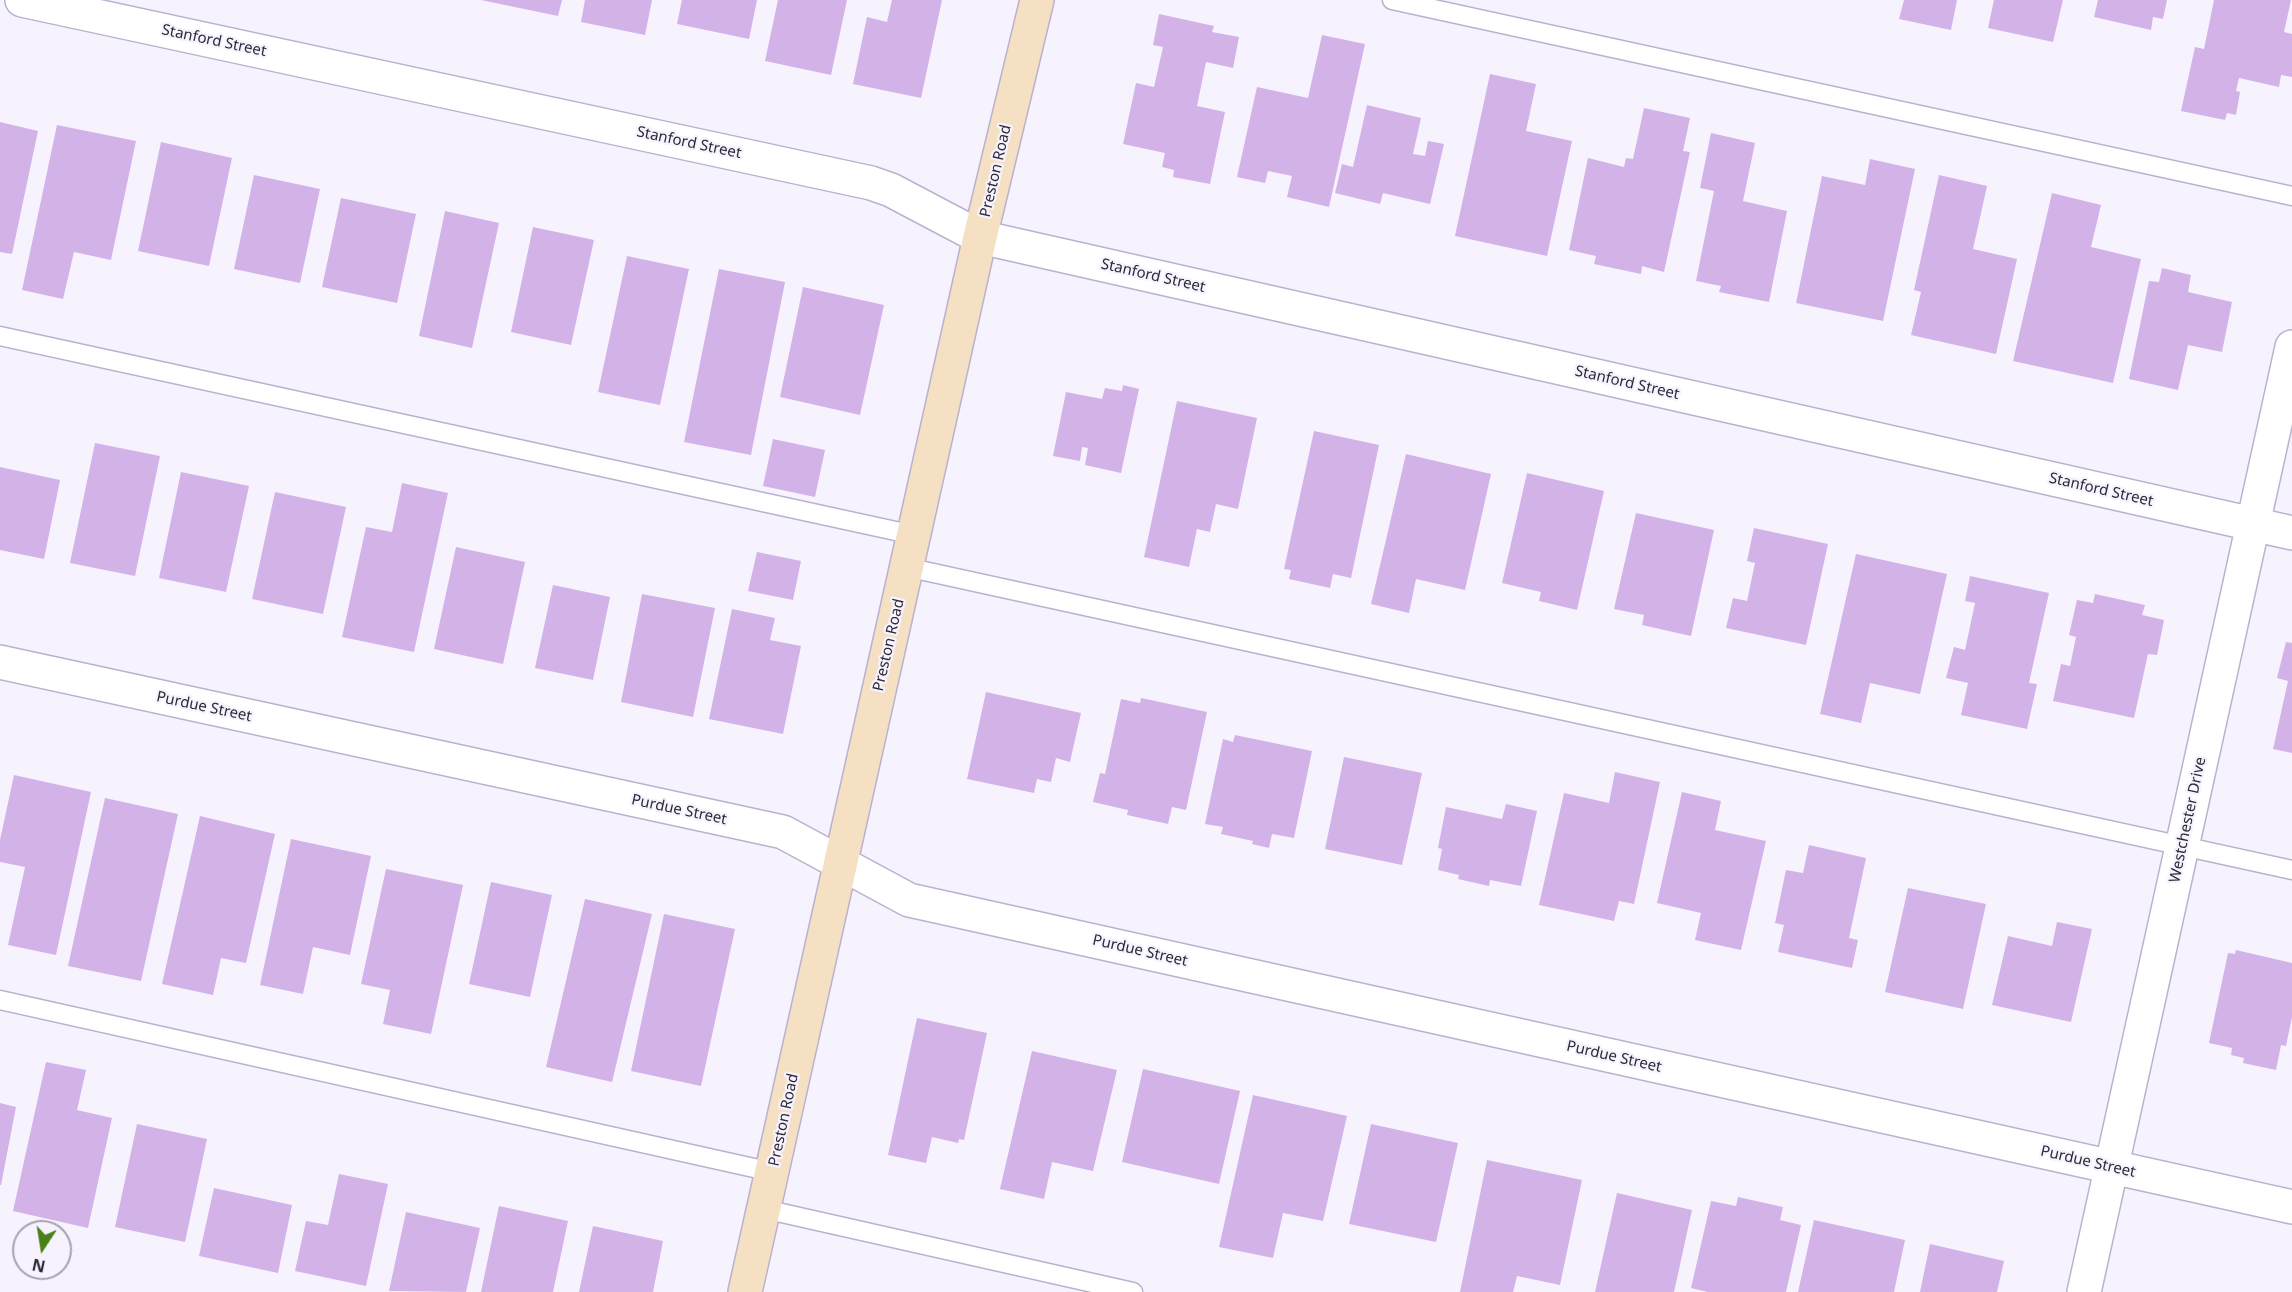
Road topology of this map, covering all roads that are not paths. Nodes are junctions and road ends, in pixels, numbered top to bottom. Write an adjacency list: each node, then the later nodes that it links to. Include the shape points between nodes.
1 (22, 0): 5 (street, Stanford Street, via 871,183)
2 (1037, 0): 5 (main road, Preston Road)
3 (1392, 0): 4 (lane)
4 (2292, 196)
5 (980, 237): 8 (street, Stanford Street); 10 (main road, Preston Road)
6 (0, 336): 10 (lane)
7 (2292, 347): 8 (street, Westchester Drive)
8 (2253, 524): 9 (street, Stanford Street); 13 (street, Westchester Drive)
9 (2292, 533)
10 (914, 535): 11 (main road, Preston Road)
11 (906, 567): 13 (lane); 14 (main road, Preston Road)
12 (0, 662): 14 (street, Purdue Street, via 783,832)
13 (2182, 845): 15 (lane); 17 (street, Westchester Drive)
14 (841, 865): 17 (street, Purdue Street, via 909,900); 18 (main road, Preston Road)
15 (2292, 870)
16 (0, 1000): 18 (lane)
17 (2111, 1167): 19 (street, Purdue Street); 23 (street, Westchester Drive)
18 (772, 1172): 20 (main road, Preston Road)
19 (2292, 1207)
20 (764, 1209): 21 (main road, Preston Road); 22 (lane)
21 (745, 1292)
22 (1133, 1292)
23 (2084, 1292)

